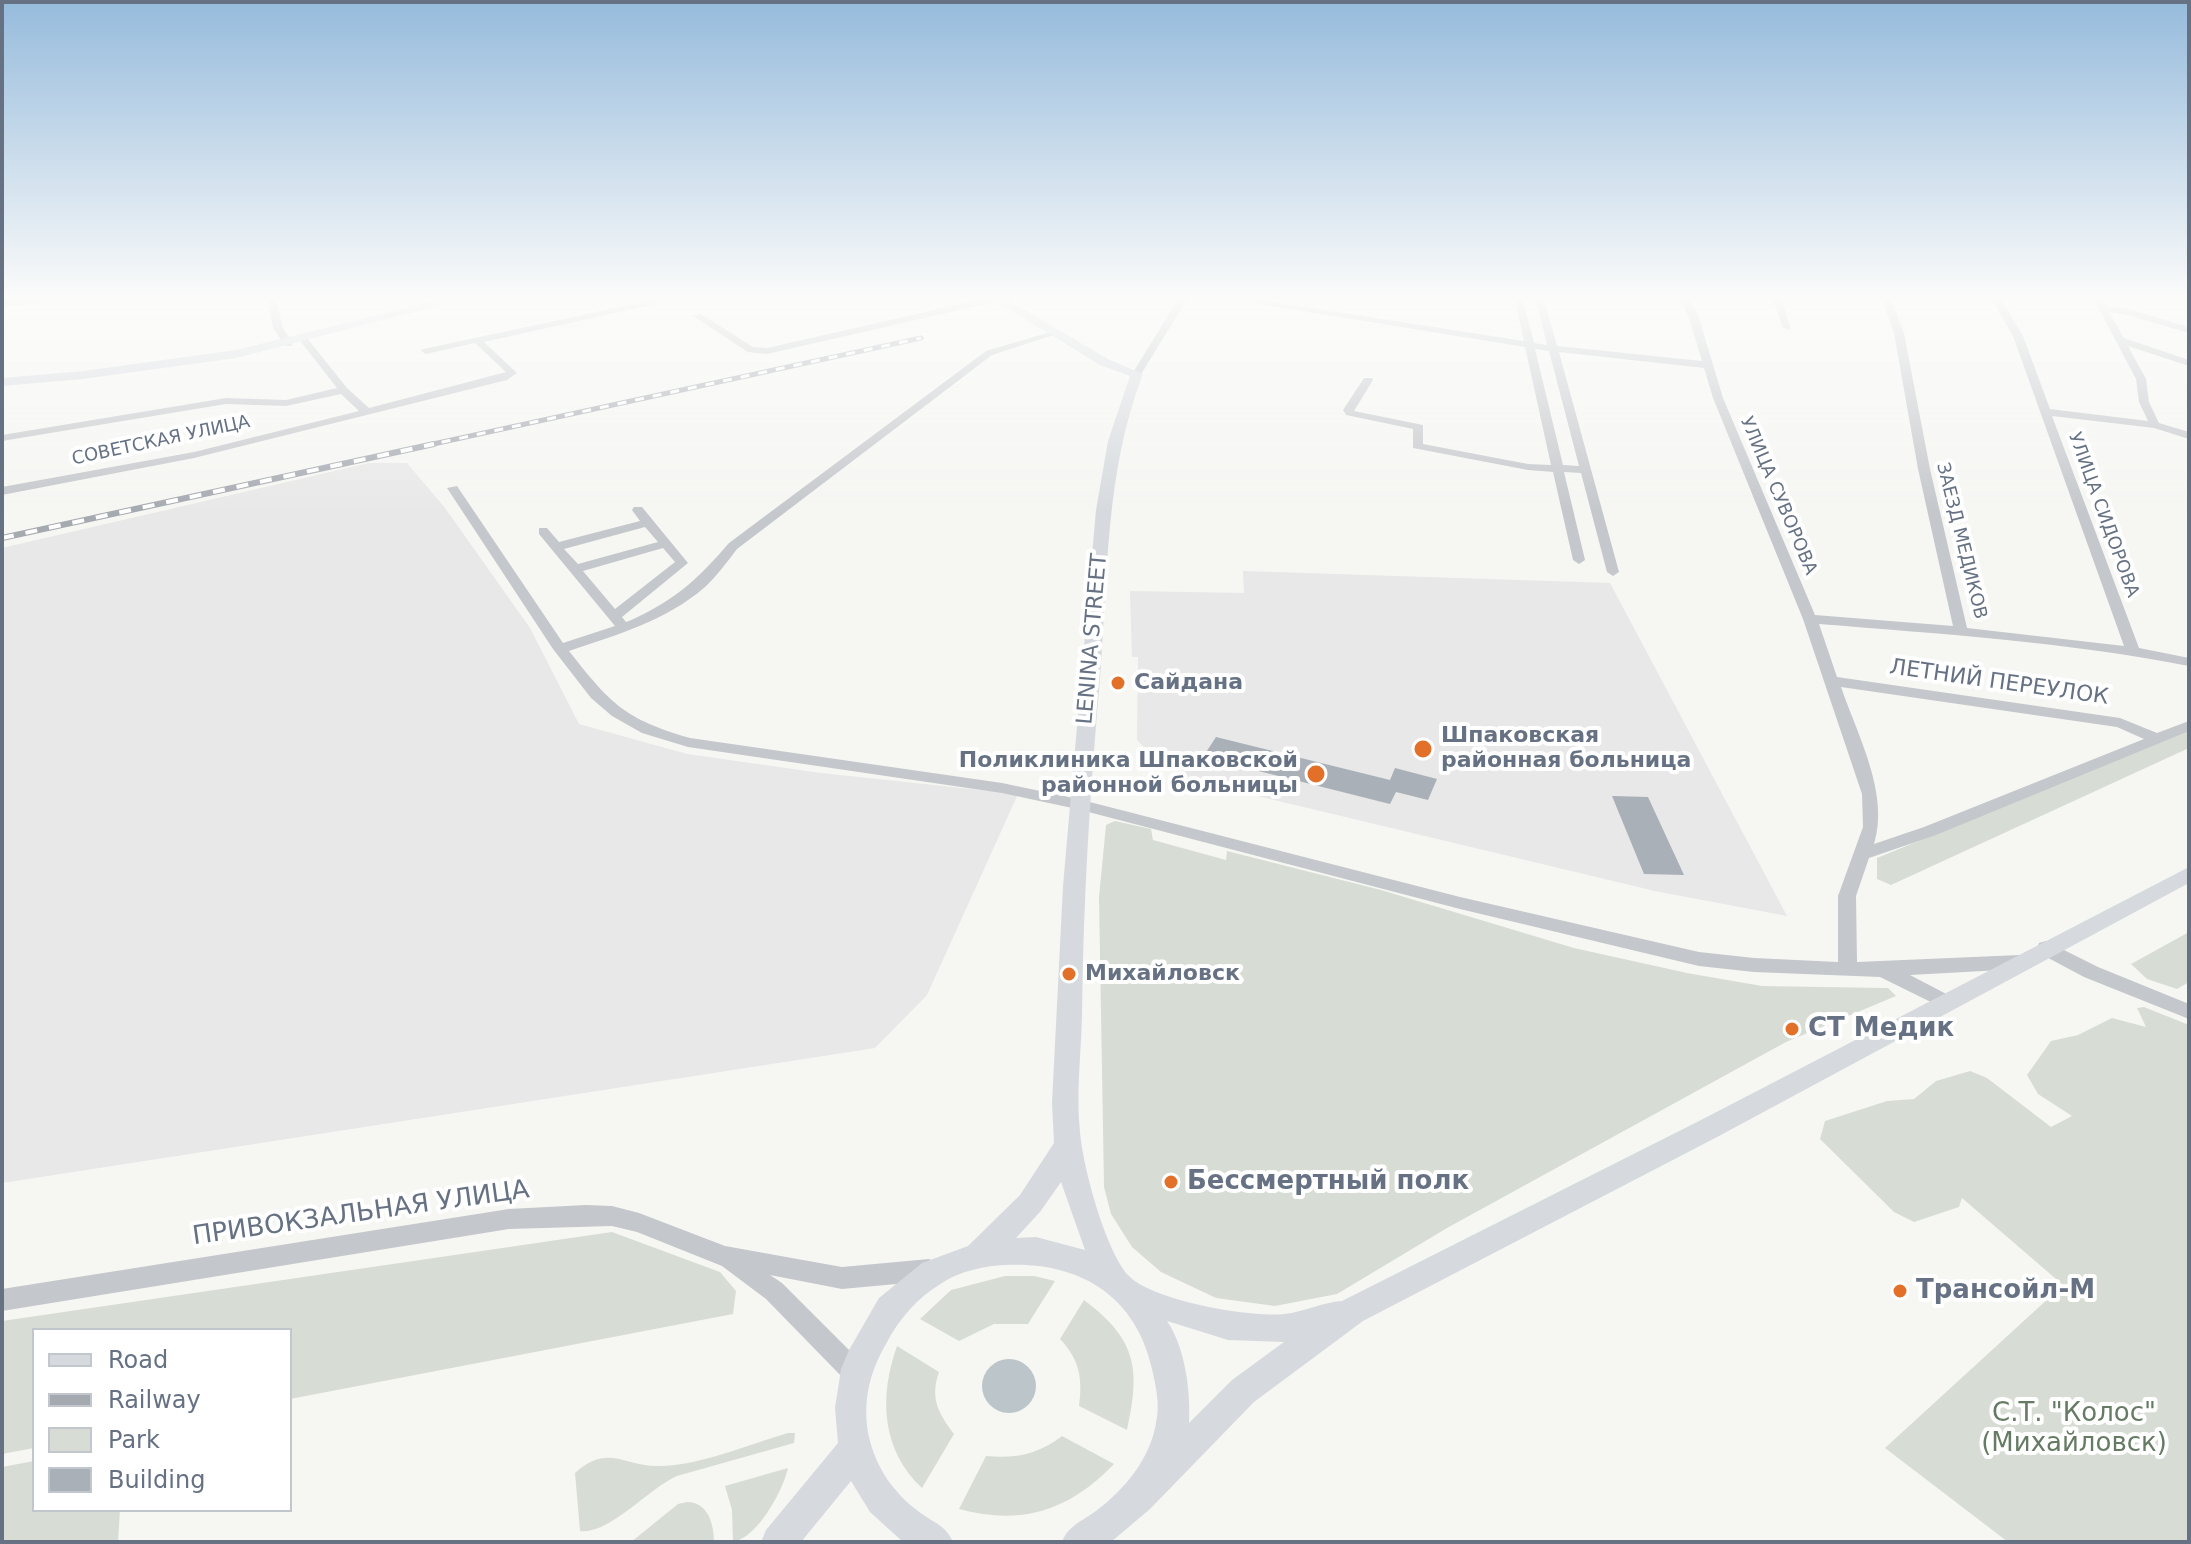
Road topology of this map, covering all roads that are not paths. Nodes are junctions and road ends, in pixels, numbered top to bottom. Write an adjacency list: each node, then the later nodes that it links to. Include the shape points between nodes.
1 (134, 368): 13 (main road)
2 (326, 368): 14 (street)
3 (507, 368): 15 (street, СОВЕТСКАЯ УЛИЦА, via 512,373 503,378)
4 (969, 368): 33 (street, via 733,546 699,585 668,607)
5 (1140, 368): 41 (main road, LENINA STREET, via 1116,424 1102,523)
6 (1533, 368): 20 (street)
7 (1559, 368): 21 (street)
8 (1709, 368): 32 (street, УЛИЦА СУВОРОВА)
9 (1906, 368): 34 (street, ЗАЕЗД МЕДИКОВ)
10 (2030, 368): 16 (street, УЛИЦА СИДОРОВА)
11 (2136, 368): 17 (street)
12 (1368, 380): 20 (street, via 1350,413 1419,427 1417,446)
13 (2, 382)
14 (343, 390): 15 (street); 19 (street, via 286,403 226,401)
15 (367, 412): 23 (street, СОВЕТСКАЯ УЛИЦА, via 194,455)
16 (2046, 412): 17 (street); 36 (street, УЛИЦА СИДОРОВА)
17 (2155, 425): 18 (street)
18 (2189, 436)
19 (2, 438)
20 (1555, 469): 21 (street); 29 (street)
21 (1583, 470): 31 (street)
22 (453, 488): 35 (street)
23 (2, 491)
24 (638, 510): 25 (street)
25 (649, 522): 27 (street); 28 (street)
26 (543, 531): 28 (street)
27 (667, 543): 30 (street); 33 (street, via 682,563)
28 (556, 547): 30 (street)
29 (1579, 560)
30 (575, 569): 33 (street)
31 (1613, 572)
32 (1810, 619): 34 (street); 38 (street, УЛИЦА СУВОРОВА)
33 (619, 622): 35 (street)
34 (1961, 631): 36 (street, ЗАЕЗД МЕДИКОВ)
35 (560, 649): 41 (street, via 596,695 647,730 688,742)
36 (2133, 651): 37 (street)
37 (2189, 662)
38 (1832, 681): 40 (street, ЛЕТНИЙ ПЕРЕУЛОК, via 2120,723); 42 (street, УЛИЦА СУВОРОВА, via 1870,794 1871,827)
39 (2189, 726): 40 (street)
40 (2157, 739): 42 (street)
41 (1078, 804): 46 (street, via 1699,959); 50 (main road, LENINA STREET)
42 (1862, 854): 46 (street, УЛИЦА СУВОРОВА, via 1847,880)
43 (2189, 874): 44 (main road)
44 (2046, 948): 45 (main road); 49 (street)
45 (2020, 962): 47 (street); 48 (main road)
46 (1848, 969): 47 (street)
47 (1878, 970): 48 (street)
48 (1945, 1002): 56 (main road)
49 (2189, 1012)
50 (1067, 1144): 51 (main road, via 1022,1215); 54 (main road, LENINA STREET, via 1077,1197 1096,1244)
51 (974, 1255): 53 (main road); 54 (main road, via 1048,1250 1083,1261)
52 (724, 1256): 53 (street, ПРИВОКЗАЛЬНАЯ УЛИЦА, via 842,1278); 55 (street, ПРИВОКЗАЛЬНАЯ УЛИЦА, via 612,1216 509,1219); 57 (street, ПРИВОКЗАЛЬНАЯ УЛИЦА, via 774,1291)
53 (939, 1269): 57 (main road, via 907,1291 880,1321)
54 (1124, 1286): 56 (main road, via 1190,1316 1233,1327 1284,1328); 59 (main road, LENINA STREET, via 1159,1329 1173,1369 1175,1412 1163,1457)
55 (2, 1300)
56 (1352, 1311): 59 (main road, via 1243,1391)
57 (855, 1373): 58 (main road, via 850,1412)
58 (855, 1447): 60 (main road); 61 (main road, via 866,1478 885,1505 910,1529)
59 (1138, 1497): 62 (main road, via 1104,1529)
60 (778, 1542)
61 (936, 1542)
62 (1079, 1542)

